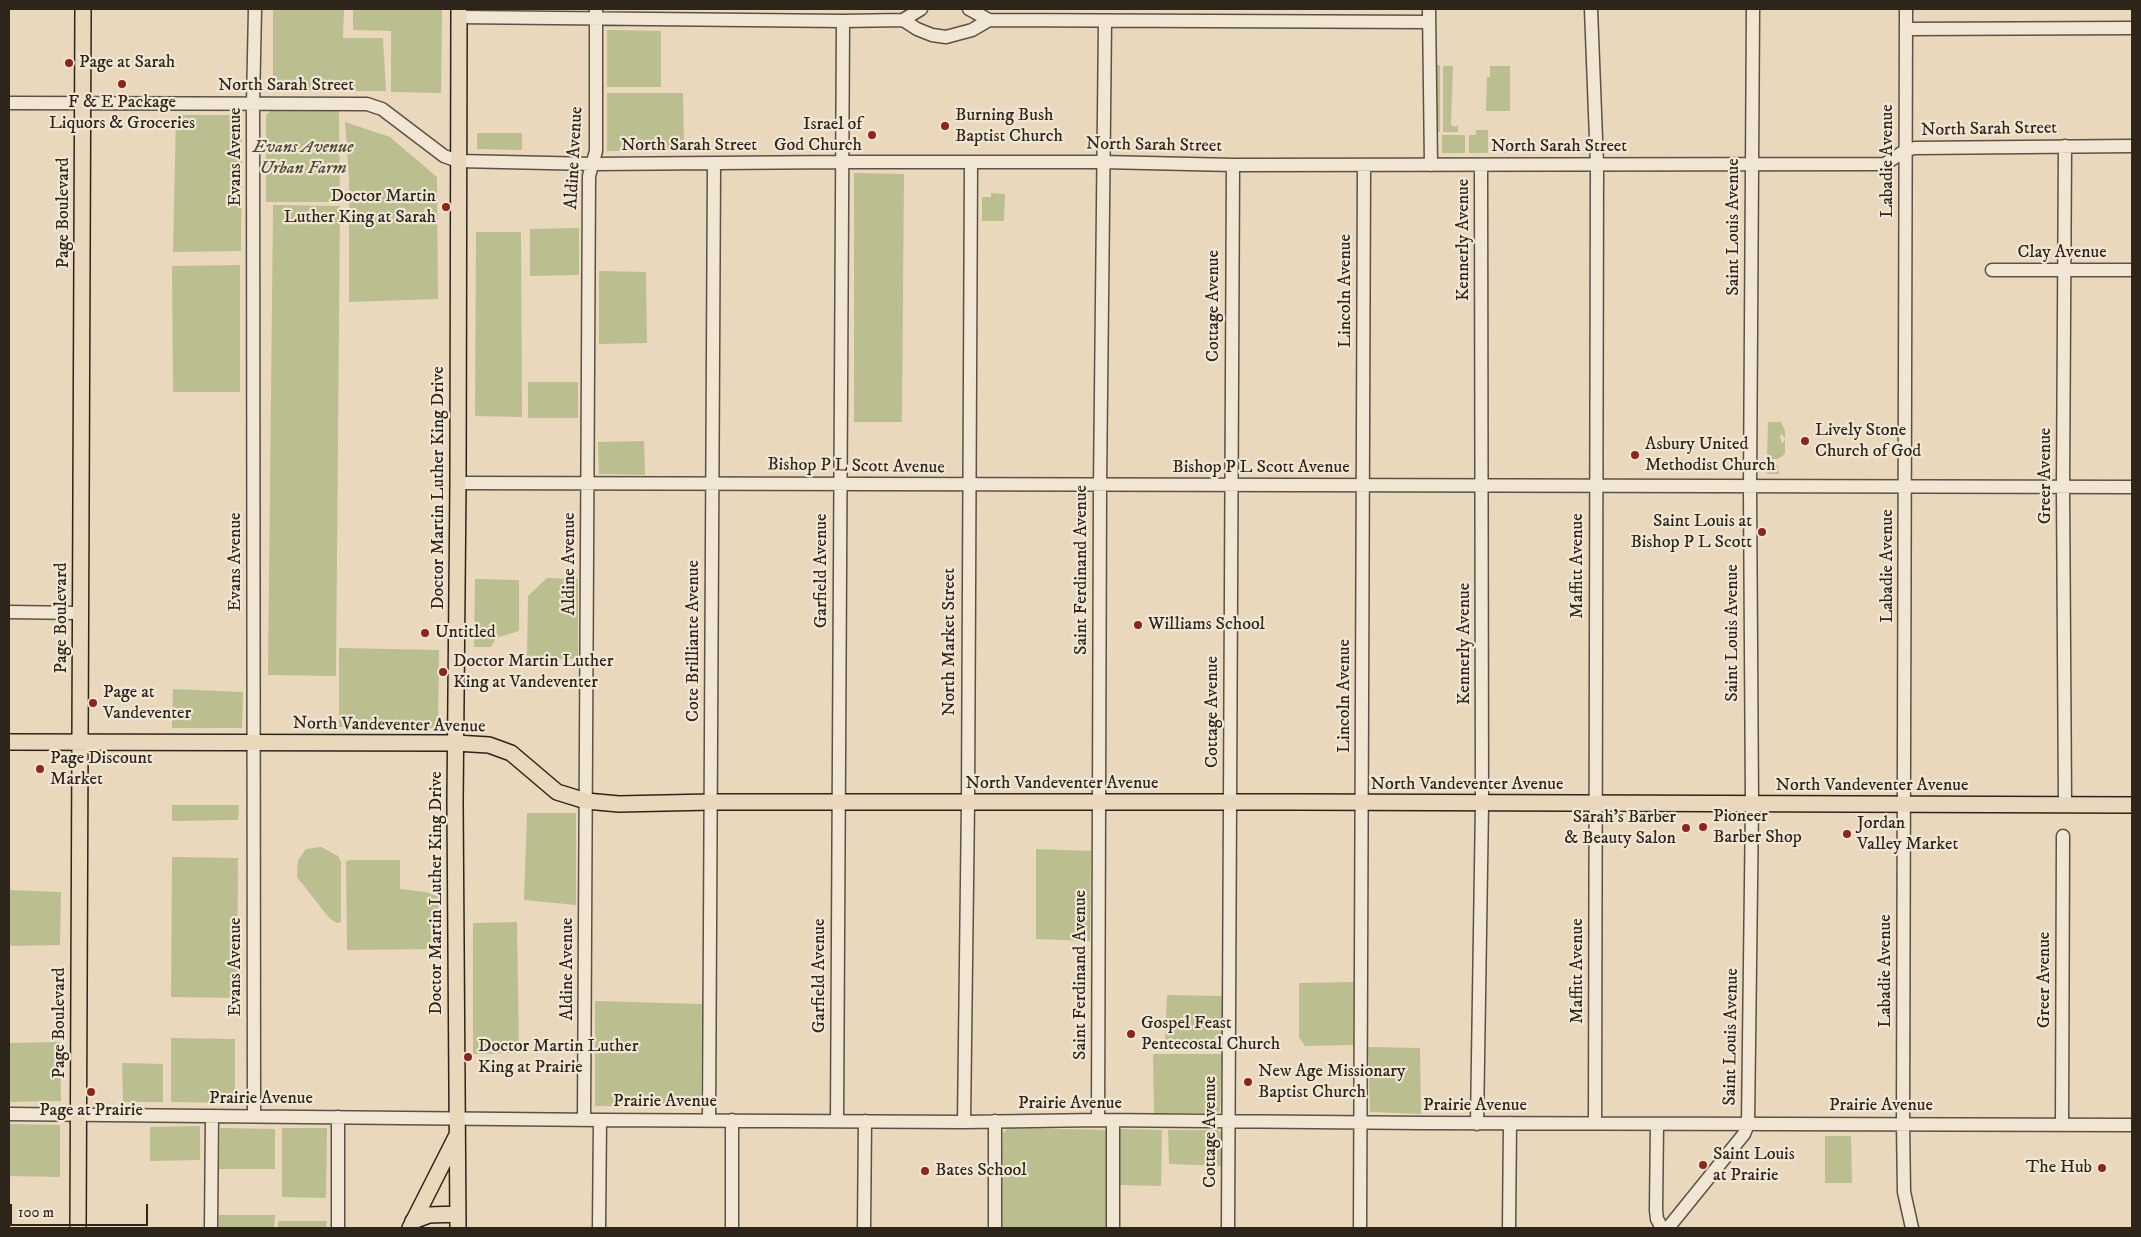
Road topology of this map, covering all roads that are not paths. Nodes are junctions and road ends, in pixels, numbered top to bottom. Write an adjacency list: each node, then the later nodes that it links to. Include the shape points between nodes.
1 (83, 9): 20 (main road, Page Boulevard)
2 (255, 9): 22 (street, Evans Avenue)
3 (921, 9): 13 (street)
4 (969, 9): 14 (street)
5 (1429, 9): 17 (street)
6 (1591, 9): 32 (street, Maffitt Avenue)
7 (1753, 9): 33 (street, Saint Louis Avenue)
8 (1906, 9): 19 (street, Labadie Avenue)
9 (459, 13): 10 (street); 26 (main road, Doctor Martin Luther King Drive)
10 (596, 14): 15 (street); 30 (street, Aldine Avenue, via 596,151)
11 (874, 14): 13 (street); 15 (street)
12 (1148, 14): 16 (street); 17 (street)
13 (903, 20): 14 (street, via 932,35 946,37 972,30)
14 (989, 20): 16 (street)
15 (843, 21): 27 (street, Garfield Avenue)
16 (1104, 21): 29 (street, Saint Ferdinand Avenue)
17 (1429, 22): 36 (street)
18 (2132, 28): 19 (street)
19 (1906, 29): 25 (street, Labadie Avenue)
20 (83, 103): 21 (street, North Sarah Street); 22 (street, North Sarah Street); 56 (main road, Page Boulevard)
21 (9, 104)
22 (253, 104): 26 (street, North Sarah Street, via 367,104 382,109 444,156); 59 (street, Evans Avenue)
23 (2065, 146): 24 (street, North Sarah Street); 25 (street, North Sarah Street); 39 (street, Greer Avenue)
24 (2132, 146)
25 (1906, 150): 33 (street, North Sarah Street, via 1885,164); 52 (street, Labadie Avenue)
26 (458, 161): 30 (street, North Sarah Street); 41 (main road, Doctor Martin Luther King Drive)
27 (842, 162): 28 (street, North Sarah Street); 31 (street, North Sarah Street); 44 (street, Garfield Avenue)
28 (970, 162): 29 (street, North Sarah Street); 46 (street, North Market Street)
29 (1103, 162): 34 (street, North Sarah Street); 47 (street, Saint Ferdinand Avenue)
30 (593, 164): 31 (street, North Sarah Street); 42 (street, Aldine Avenue, via 590,176)
31 (714, 164): 43 (street, Cote Brilliante Avenue)
32 (1597, 164): 33 (street, North Sarah Street); 37 (street, North Sarah Street); 45 (street, Maffitt Avenue)
33 (1752, 164): 51 (street, Saint Louis Avenue)
34 (1233, 165): 35 (street, North Sarah Street); 48 (street, Cottage Avenue)
35 (1364, 165): 36 (street, North Sarah Street); 49 (street, Lincoln Avenue)
36 (1431, 165): 37 (street, North Sarah Street)
37 (1481, 165): 50 (street, Kennerly Avenue)
38 (1992, 270): 39 (street, Clay Avenue)
39 (2065, 270): 40 (street, Clay Avenue); 53 (street, Greer Avenue)
40 (2132, 270)
41 (458, 483): 42 (street, Bishop P L Scott Avenue); 60 (main road, Doctor Martin Luther King Drive)
42 (588, 483): 43 (street, Bishop P L Scott Avenue); 61 (street, Aldine Avenue)
43 (711, 483): 44 (street, Bishop P L Scott Avenue); 62 (street, Cote Brilliante Avenue)
44 (840, 485): 46 (street, Bishop P L Scott Avenue); 63 (street, Garfield Avenue)
45 (1595, 485): 50 (street, Bishop P L Scott Avenue); 51 (street, Bishop P L Scott Avenue); 69 (street, Maffitt Avenue)
46 (968, 486): 47 (street, Bishop P L Scott Avenue); 64 (street, North Market Street)
47 (1100, 486): 48 (street, Bishop P L Scott Avenue); 65 (street, Saint Ferdinand Avenue)
48 (1231, 486): 49 (street, Bishop P L Scott Avenue); 66 (street, Cottage Avenue)
49 (1363, 486): 50 (street, Bishop P L Scott Avenue); 67 (street, Lincoln Avenue)
50 (1483, 486): 68 (street, Kennerly Avenue)
51 (1750, 488): 52 (street, Bishop P L Scott Avenue); 70 (street, Saint Louis Avenue)
52 (1906, 488): 53 (street, Bishop P L Scott Avenue); 71 (street, Labadie Avenue)
53 (2063, 488): 54 (street, Bishop P L Scott Avenue); 72 (street, Greer Avenue)
54 (2132, 488)
55 (9, 612): 56 (street)
56 (80, 613): 58 (main road, Page Boulevard)
57 (9, 742): 58 (main road, North Vandeventer Avenue)
58 (80, 743): 59 (main road, North Vandeventer Avenue); 76 (main road, Page Boulevard)
59 (254, 743): 60 (main road, North Vandeventer Avenue); 77 (street, Evans Avenue)
60 (456, 743): 61 (main road, North Vandeventer Avenue, via 498,747 511,753 557,792); 80 (main road, Doctor Martin Luther King Drive)
61 (586, 801): 62 (main road, North Vandeventer Avenue, via 619,804); 81 (street, Aldine Avenue)
62 (711, 802): 63 (main road, North Vandeventer Avenue); 82 (street, Cote Brilliante Avenue)
63 (839, 802): 64 (main road, North Vandeventer Avenue); 85 (street, Garfield Avenue)
64 (968, 802): 65 (main road, North Vandeventer Avenue); 90 (street, North Market Street)
65 (1099, 803): 66 (main road, North Vandeventer Avenue); 86 (street, Saint Ferdinand Avenue)
66 (1230, 803): 67 (main road, North Vandeventer Avenue); 91 (street, Cottage Avenue)
67 (1362, 804): 68 (main road, North Vandeventer Avenue); 92 (street, Lincoln Avenue)
68 (1482, 804): 69 (main road, North Vandeventer Avenue); 95 (street, Kennerly Avenue)
69 (1596, 804): 70 (main road, North Vandeventer Avenue); 94 (street, Maffitt Avenue)
70 (1752, 804): 71 (main road, North Vandeventer Avenue); 97 (street, Saint Louis Avenue)
71 (1904, 805): 72 (main road, North Vandeventer Avenue); 98 (street, Labadie Avenue)
72 (2065, 805): 73 (main road, North Vandeventer Avenue)
73 (2132, 806)
74 (2063, 836): 99 (street, Greer Avenue)
75 (9, 1114): 76 (street, Prairie Avenue)
76 (78, 1114): 78 (street, Prairie Avenue); 104 (main road, Page Boulevard)
77 (254, 1116): 78 (street, Prairie Avenue); 79 (street, Prairie Avenue)
78 (212, 1117): 105 (street)
79 (338, 1117): 80 (street, Prairie Avenue); 106 (street)
80 (457, 1118): 81 (street, Prairie Avenue); 101 (main road, Doctor Martin Luther King Drive)
81 (584, 1119): 83 (street, Prairie Avenue)
82 (709, 1119): 83 (street, Prairie Avenue); 84 (street, Prairie Avenue)
83 (600, 1120): 107 (street)
84 (732, 1120): 85 (street, Prairie Avenue); 108 (street)
85 (837, 1120): 88 (street, Prairie Avenue)
86 (1098, 1120): 87 (street, Prairie Avenue); 89 (street, Prairie Avenue)
87 (1113, 1120): 91 (street, Prairie Avenue); 111 (street)
88 (865, 1121): 90 (street, Prairie Avenue); 109 (street)
89 (995, 1121): 90 (street, Prairie Avenue); 110 (street)
90 (964, 1122)
91 (1229, 1122): 92 (street, Prairie Avenue); 112 (street, Cottage Avenue)
92 (1360, 1122): 95 (street, Prairie Avenue); 113 (street, Lincoln Avenue)
93 (1510, 1123): 94 (street, Prairie Avenue); 95 (street, Prairie Avenue); 114 (street)
94 (1595, 1123): 96 (street, Prairie Avenue)
95 (1477, 1124)
96 (1657, 1124): 97 (street, Prairie Avenue); 115 (street, via 1656,1210)
97 (1748, 1124): 98 (street, Prairie Avenue); 116 (street, Saint Louis Avenue, via 1744,1134)
98 (1903, 1124): 99 (street, Prairie Avenue); 117 (street, Labadie Avenue, via 1904,1192)
99 (2062, 1125): 100 (street, Prairie Avenue)
100 (2132, 1125)
101 (457, 1136): 102 (main road, Doctor Martin Luther King Drive); 103 (main road)
102 (458, 1221): 103 (main road, via 433,1214)
103 (412, 1225)
104 (78, 1228)
105 (211, 1228)
106 (338, 1228)
107 (599, 1228)
108 (732, 1228)
109 (864, 1228)
110 (995, 1228)
111 (1113, 1228)
112 (1228, 1228)
113 (1360, 1228)
114 (1509, 1228)
115 (1662, 1228)
116 (1668, 1228)
117 (1912, 1228)

